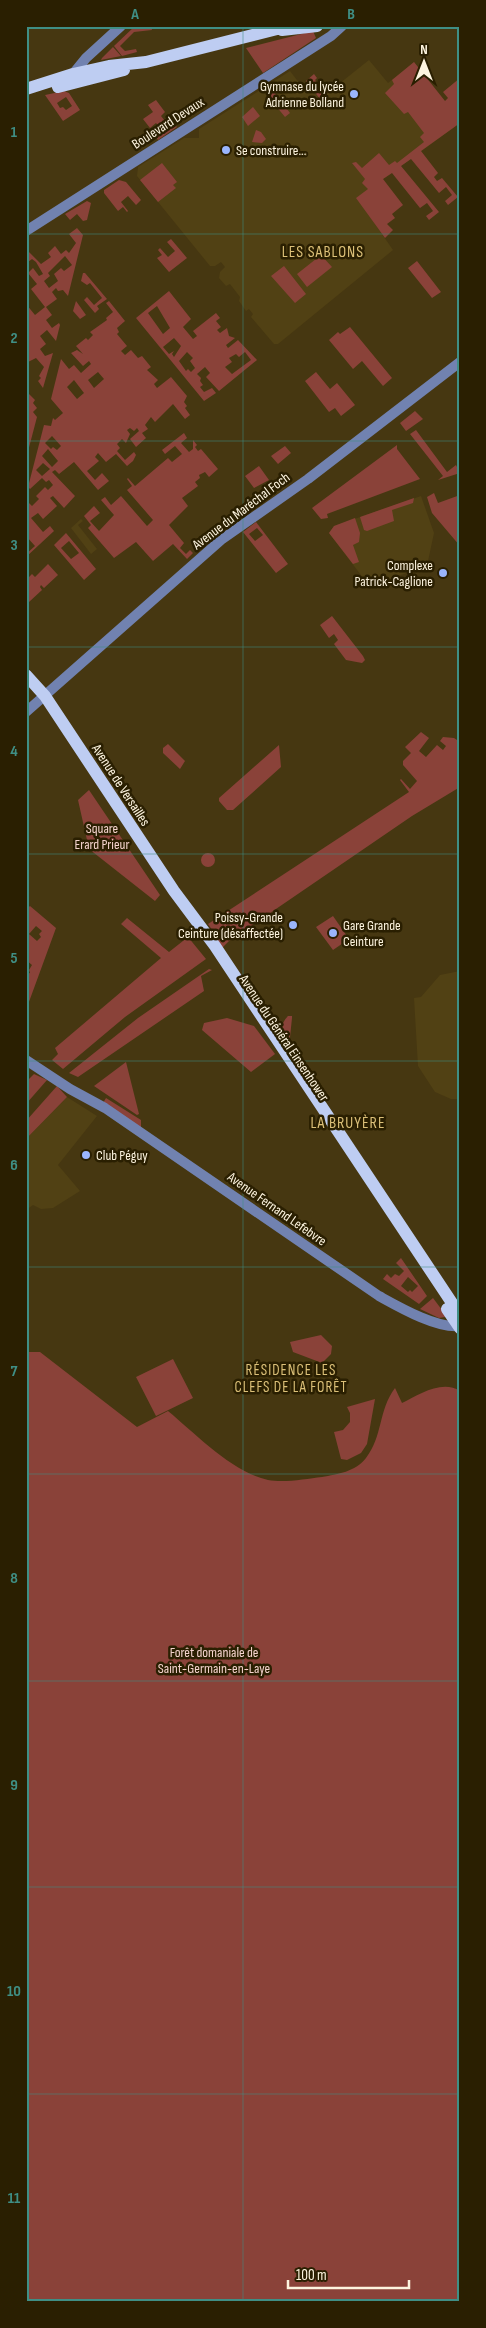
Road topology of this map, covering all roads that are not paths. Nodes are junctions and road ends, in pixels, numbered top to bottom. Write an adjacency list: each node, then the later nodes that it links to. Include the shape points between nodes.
1 (121, 26): 7 (street)
2 (317, 26): 5 (main road)
3 (327, 26): 6 (street)
4 (342, 26): 6 (street, Boulevard Devaux)
5 (284, 28): 7 (main road, via 146,62 119,72)
6 (325, 40): 9 (street, Boulevard Devaux)
7 (81, 72): 8 (main road)
8 (26, 90)
9 (26, 231)
10 (460, 362): 12 (street, Avenue du Maréchal Foch, via 308,479 221,540)
11 (26, 675): 12 (main road, Avenue de Versailles)
12 (44, 696): 13 (street, Avenue du Maréchal Foch); 14 (main road, Avenue de Versailles)
13 (26, 712)
14 (174, 891): 15 (main road, Avenue de Versailles); 16 (main road, Avenue de Versailles)
15 (190, 926): 20 (main road, Avenue du Général Einsenhower)
16 (215, 946): 20 (main road, Avenue du Général Einsenhower)
17 (26, 1052): 19 (street, Avenue Fernand Lefebvre)
18 (26, 1060): 19 (street, Avenue Fernand Lefebvre)
19 (87, 1096): 20 (street, Avenue Fernand Lefebvre, via 379,1296 419,1316)
20 (458, 1322)

